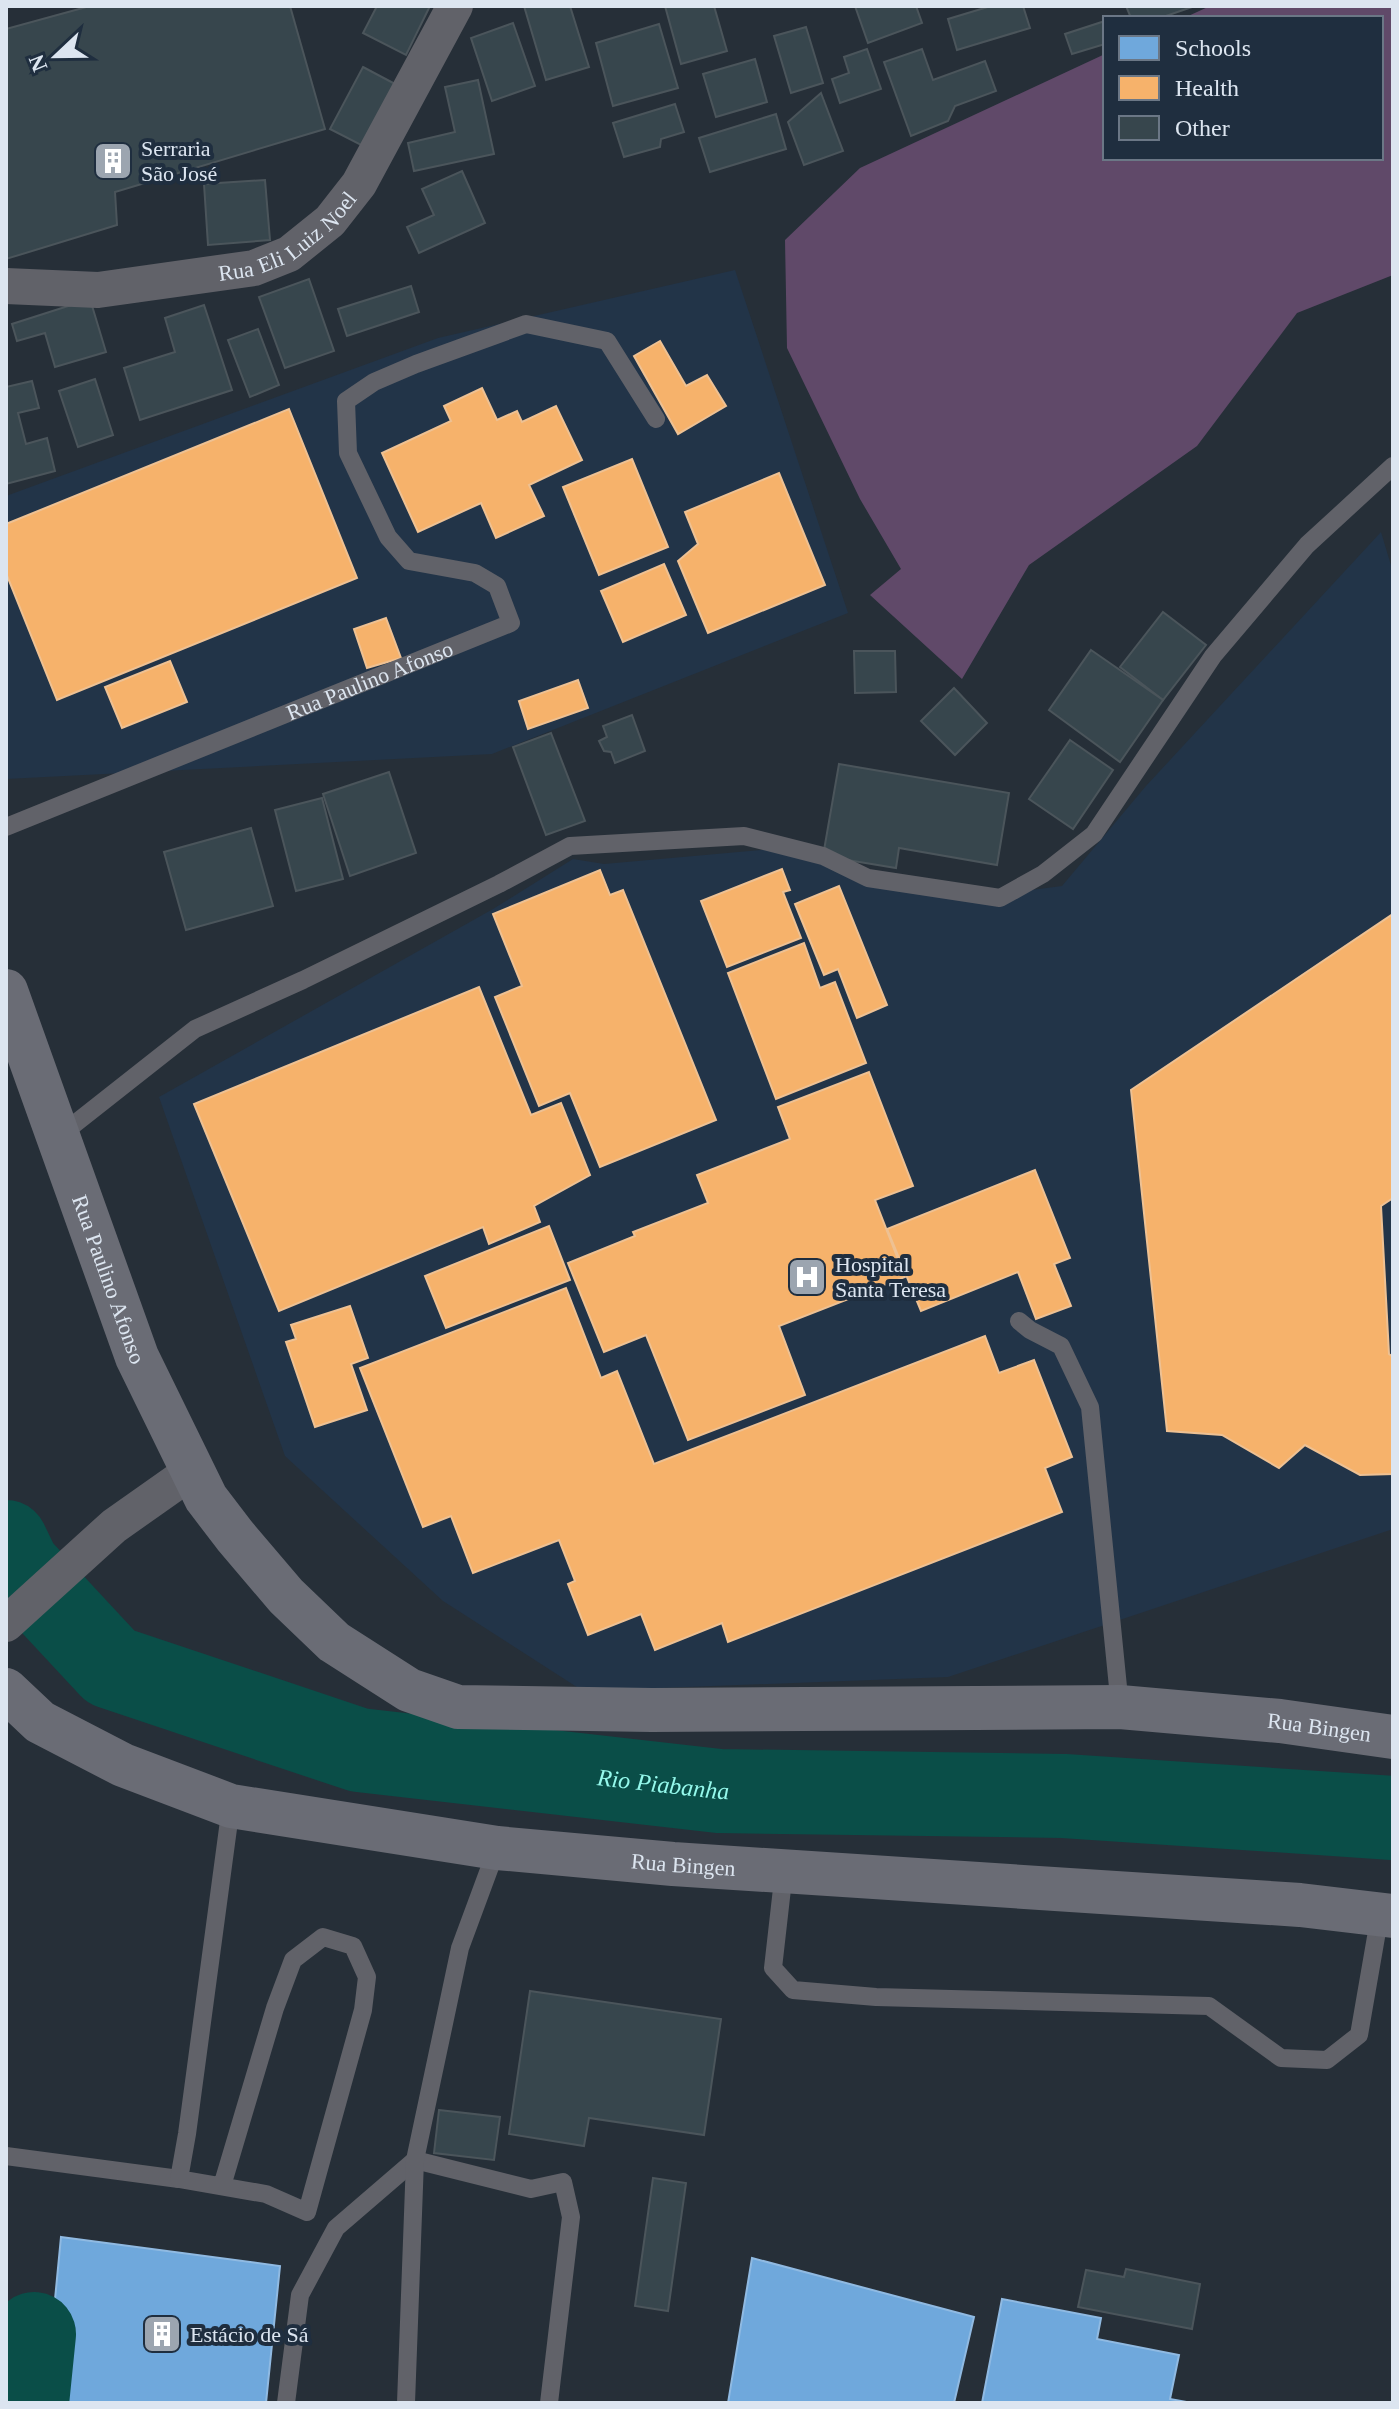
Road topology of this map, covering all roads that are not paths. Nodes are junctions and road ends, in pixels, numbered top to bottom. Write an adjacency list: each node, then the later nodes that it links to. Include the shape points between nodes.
1 (455, 6): 2 (street, Rua Eli Luiz Noel, via 359,184 330,221 289,254 254,268 98,290)
2 (6, 286)
3 (656, 419): 5 (lane, Rua Paulino Afonso, via 607,341 526,324 374,382 346,401 348,453 388,537 409,561 475,573 497,586 511,623)
4 (1393, 466): 7 (lane, via 1307,545 1213,656 1094,834 1043,874 1000,898 868,878 823,856 744,836 570,846 195,1029)
5 (6, 827)
6 (6, 991): 7 (main road, Rua Paulino Afonso)
7 (58, 1137): 9 (main road, Rua Paulino Afonso, via 137,1357)
8 (1019, 1321): 12 (lane, via 1061,1346 1090,1407)
9 (192, 1471): 10 (street, via 114,1526); 12 (main road, Rua Bingen, via 235,1536 334,1642 409,1690 458,1707)
10 (6, 1624)
11 (6, 1690): 14 (main road, Rua Bingen, via 40,1722 123,1765)
12 (1120, 1707): 13 (main road, Rua Bingen)
13 (1393, 1737)
14 (231, 1806): 15 (main road, Rua Bingen); 20 (lane)
15 (497, 1848): 16 (main road, Rua Bingen); 19 (lane, via 460,1948)
16 (784, 1871): 17 (main road, Rua Bingen); 17 (lane, via 773,1968 793,1990 1209,2006 1281,2058 1327,2060 1359,2035)
17 (1386, 1915)
18 (6, 2156): 20 (lane)
19 (415, 2160): 23 (lane); 25 (lane); 26 (lane, via 531,2189 563,2182 571,2217)
20 (179, 2179): 21 (lane)
21 (222, 2186): 22 (lane, via 266,2194); 22 (lane, via 293,1960 323,1937 353,1946 367,1977 363,2010)
22 (307, 2212): 23 (lane)
23 (336, 2228): 24 (lane, via 300,2295)
24 (286, 2403)
25 (406, 2403)
26 (549, 2403)

